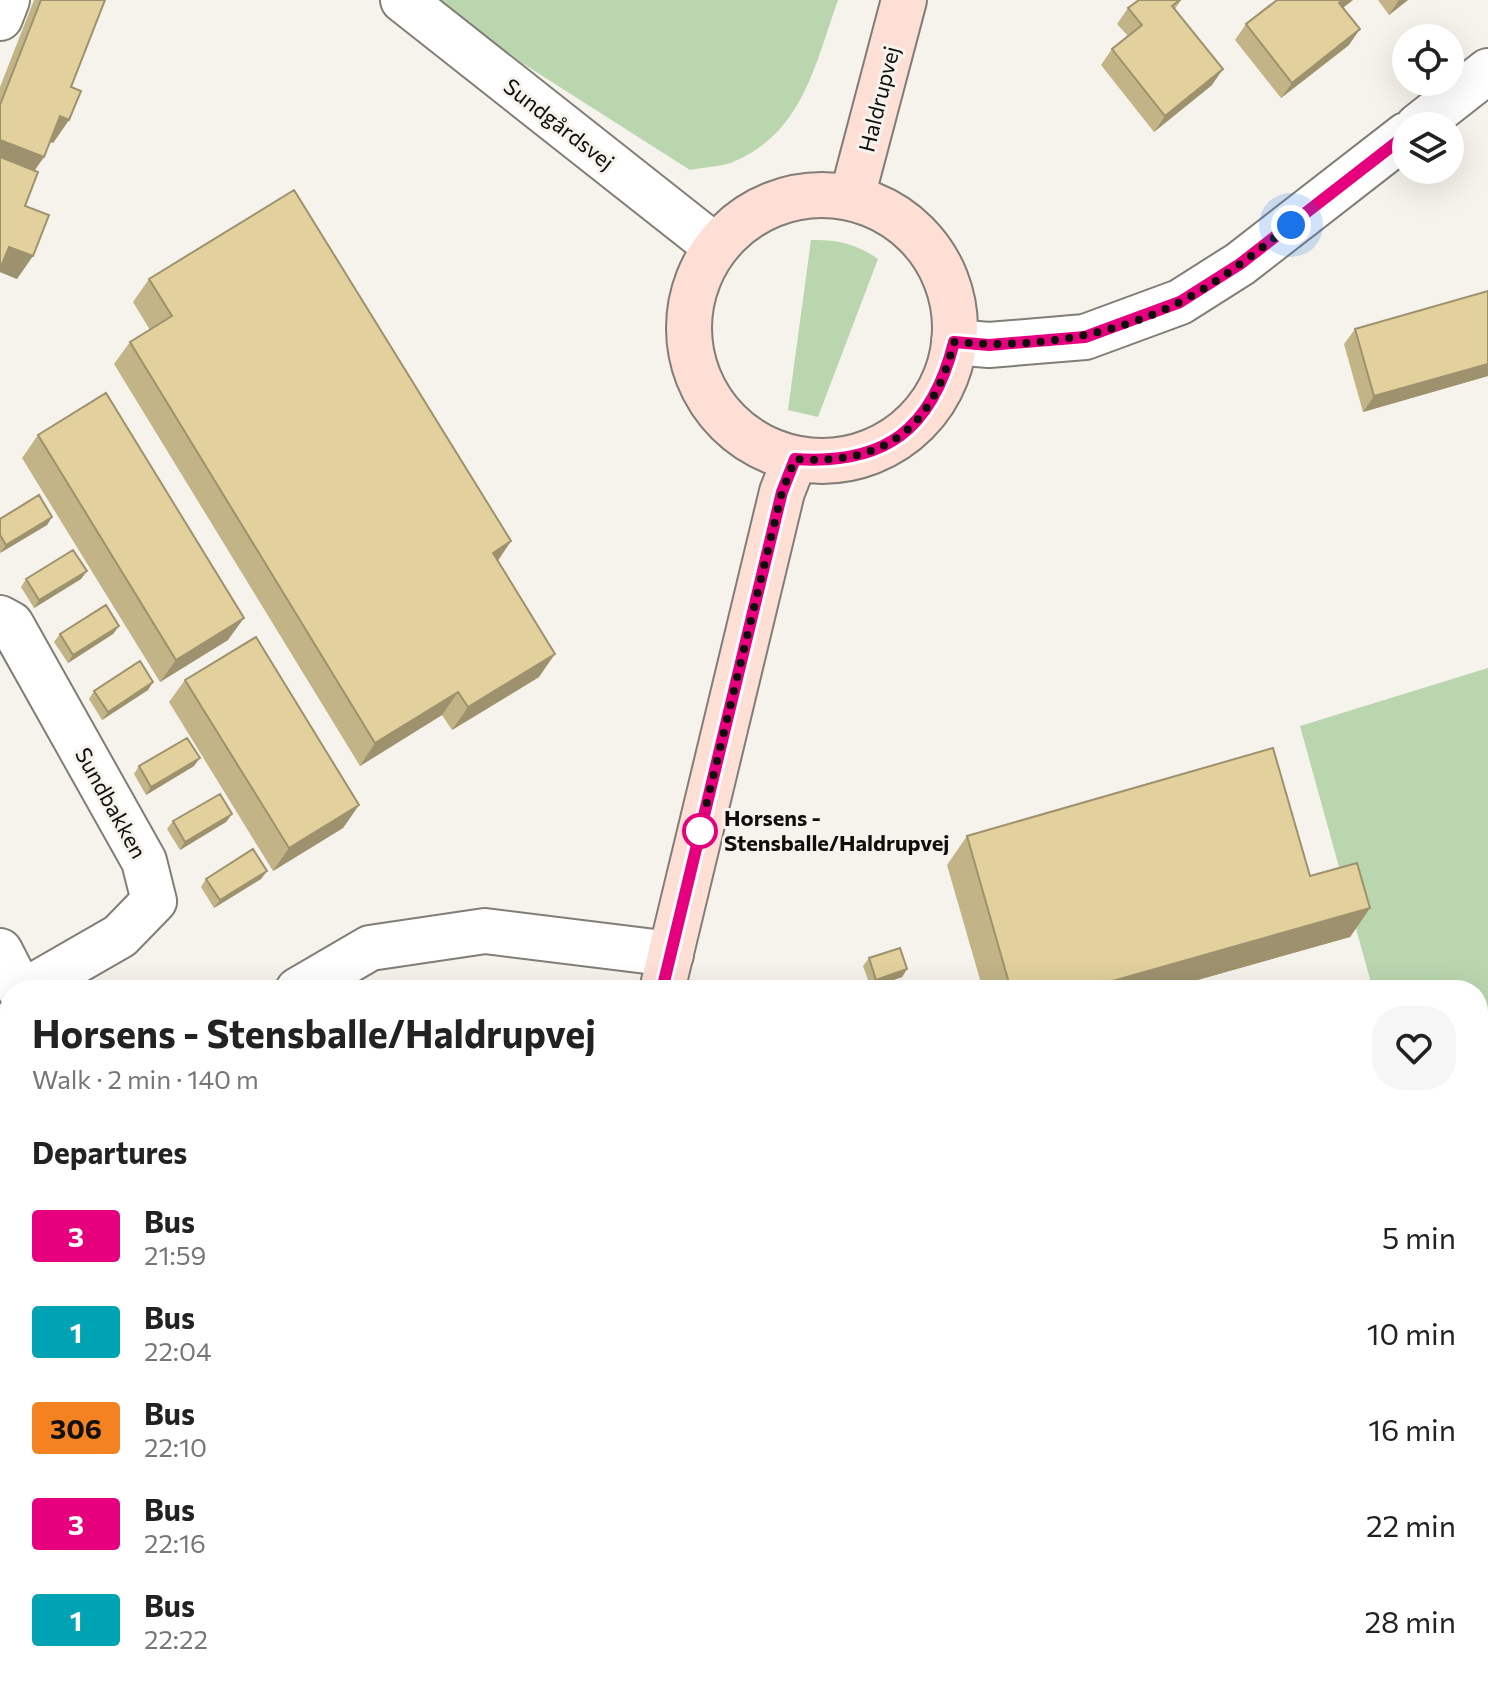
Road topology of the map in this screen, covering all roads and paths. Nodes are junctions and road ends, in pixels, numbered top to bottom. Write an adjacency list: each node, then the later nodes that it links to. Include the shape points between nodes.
1 (7, 0): 4 (street)
2 (403, 0): 9 (street, Sundgårdsvej)
3 (904, 0): 8 (main road, Haldrupvej)
4 (0, 18)
5 (1488, 71): 6 (street)
6 (1436, 112)
7 (1392, 146): 10 (street, via 1240,264 1180,302 1085,337 989,345)
8 (852, 197): 9 (main road, via 808,196 783,202 739,224); 10 (main road, via 885,209 912,230 935,259 952,302)
9 (716, 247): 11 (main road, via 691,306 695,371 709,399 739,432)
10 (954, 342): 11 (main road, via 937,393 901,436 855,457)
11 (795, 459): 14 (main road, via 782,492)
12 (0, 618): 16 (street, Sundbakken, via 11,624 144,861 154,901 120,936)
13 (0, 951): 15 (street)
14 (666, 972): 17 (street, via 485,931 370,948)
15 (15, 980)
16 (43, 980)
17 (315, 980)

